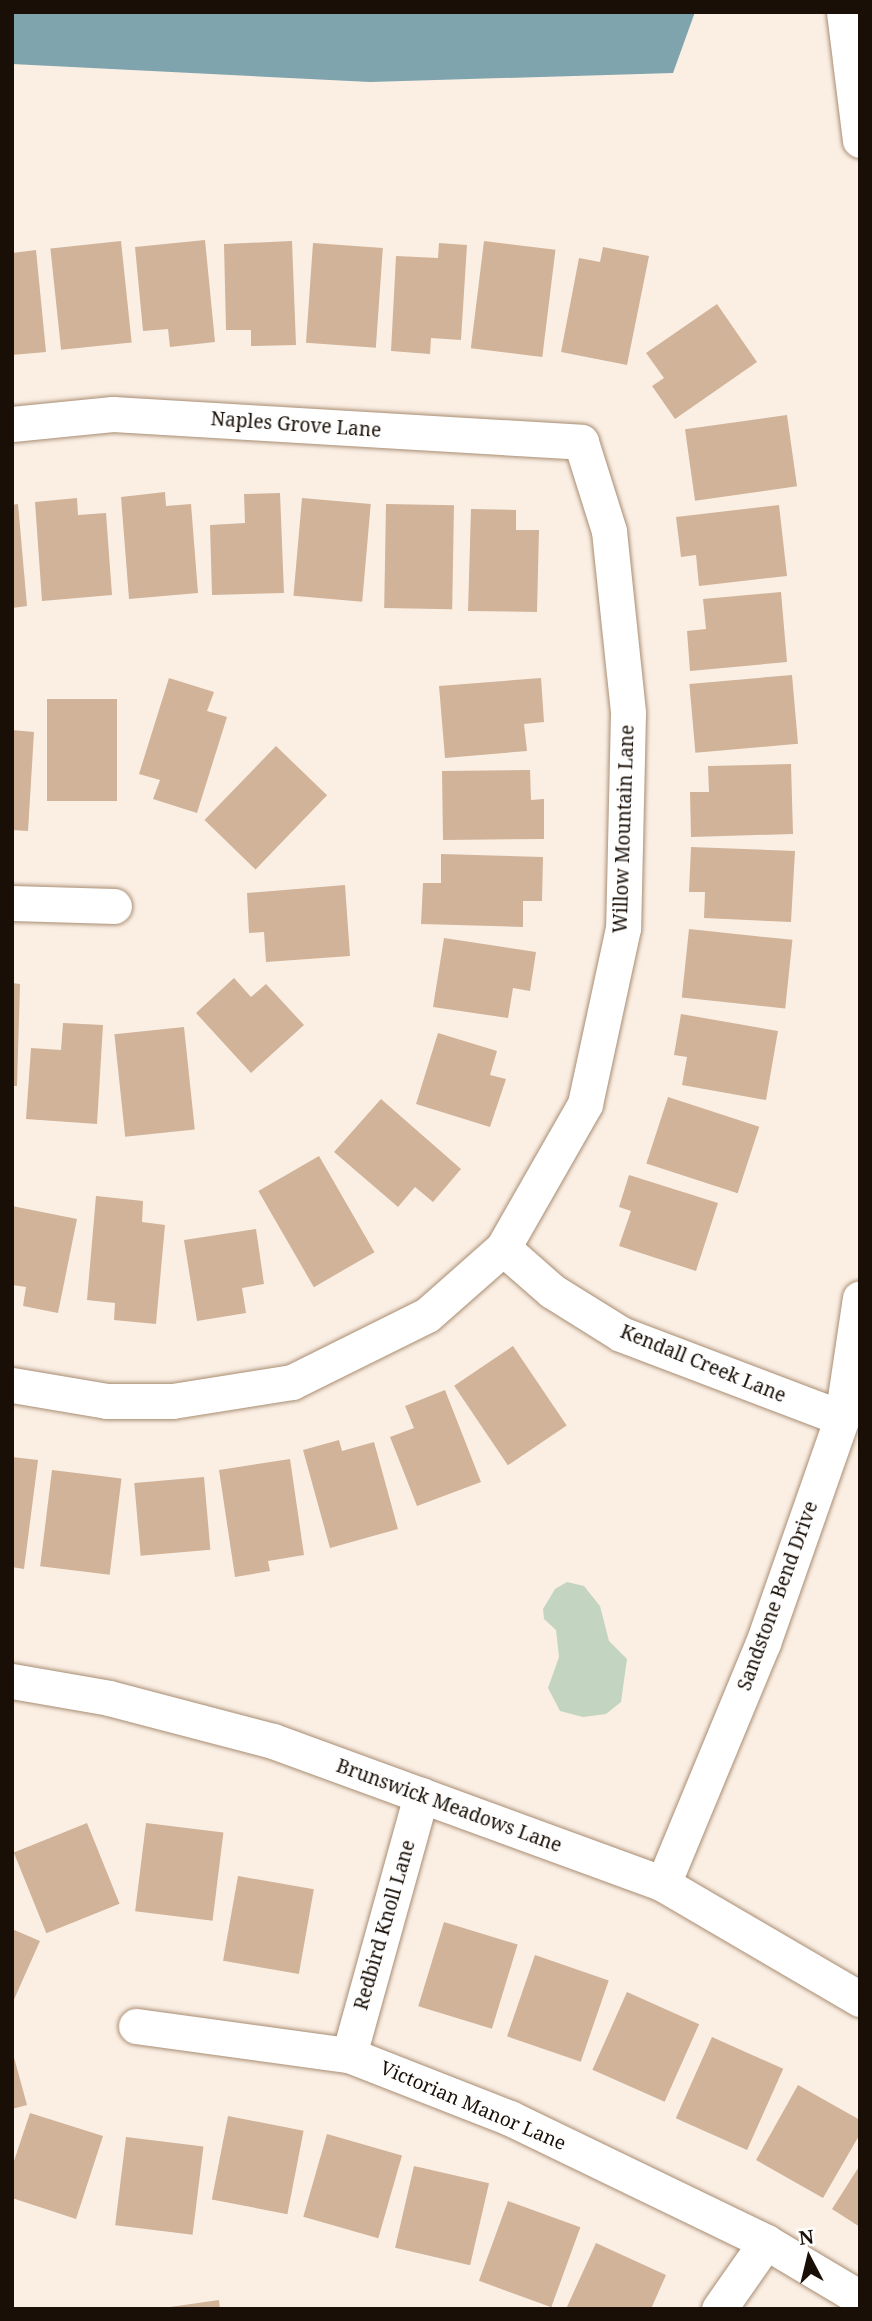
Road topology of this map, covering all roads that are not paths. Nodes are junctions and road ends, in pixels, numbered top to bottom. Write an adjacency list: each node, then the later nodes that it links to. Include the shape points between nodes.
1 (844, 12): 2 (street)
2 (860, 140)
3 (12, 424): 4 (street, Naples Grove Lane, via 113,414)
4 (581, 442): 7 (street, Willow Mountain Lane, via 608,531 628,713 623,928 585,1104)
5 (12, 902): 6 (street)
6 (114, 906)
7 (503, 1248): 9 (street, Willow Mountain Lane, via 427,1315 292,1382 172,1401 107,1401); 10 (street, Kendall Creek Lane, via 552,1292 621,1334)
8 (860, 1298): 10 (street, Sandstone Bend Drive)
9 (12, 1385)
10 (842, 1418): 13 (street, Sandstone Bend Drive, via 762,1643)
11 (12, 1681): 12 (street, Brunswick Meadows Lane, via 110,1698 273,1741)
12 (421, 1795): 13 (street, Brunswick Meadows Lane); 16 (street, Redbird Knoll Lane)
13 (663, 1884): 14 (street, Brunswick Meadows Lane)
14 (860, 1999)
15 (136, 2026): 16 (street, Victorian Manor Lane)
16 (349, 2055): 17 (street, Victorian Manor Lane, via 510,2118)
17 (766, 2242): 18 (street, Victorian Manor Lane); 19 (street)
18 (860, 2298)
19 (719, 2309)

